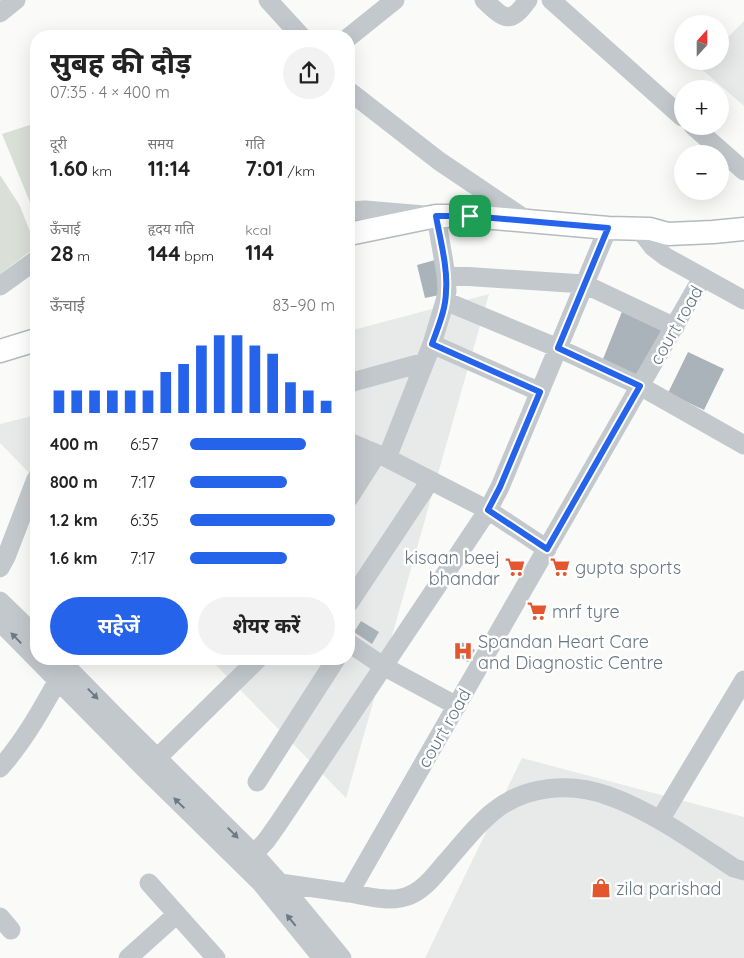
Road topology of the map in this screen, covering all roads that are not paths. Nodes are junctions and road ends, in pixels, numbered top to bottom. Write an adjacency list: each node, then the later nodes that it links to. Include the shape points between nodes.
1 (16, 0): 7 (street)
2 (268, 0): 8 (street)
3 (395, 0): 9 (street)
4 (484, 0): 5 (street, via 507,17 517,13)
5 (528, 0)
6 (551, 0): 11 (street)
7 (0, 13)
8 (295, 30)
9 (355, 32)
10 (355, 96): 17 (street, via 439,161)
11 (674, 110)
12 (703, 135): 13 (street)
13 (744, 171)
14 (355, 211): 15 (street)
15 (436, 216): 17 (main road); 21 (main road); 23 (street)
16 (744, 216): 19 (main road, via 668,223)
17 (528, 221): 18 (main road)
18 (608, 228): 19 (main road); 25 (street)
19 (644, 229): 20 (main road, via 668,234); 24 (street, via 653,247)
20 (744, 229)
21 (355, 233)
22 (30, 264): 26 (street)
23 (446, 275): 25 (street); 28 (street)
24 (702, 278): 27 (street); 29 (street, court road)
25 (584, 284): 29 (street); 34 (street)
26 (0, 286)
27 (744, 300)
28 (445, 301): 33 (street); 34 (street)
29 (675, 327): 38 (street, court road)
30 (30, 334): 32 (street)
31 (30, 342): 35 (main road)
32 (0, 343)
33 (432, 344): 36 (street); 39 (street)
34 (558, 348): 38 (street); 39 (street)
35 (0, 351)
36 (425, 362): 37 (street); 41 (street)
37 (355, 381)
38 (640, 386): 40 (street); 47 (street, court road)
39 (540, 392): 46 (street)
40 (744, 445)
41 (369, 451): 42 (street); 43 (street); 44 (street)
42 (355, 460)
43 (430, 481): 46 (street); 49 (street)
44 (355, 484)
45 (30, 495): 48 (street)
46 (488, 510): 47 (street); 57 (street)
47 (547, 549): 60 (street, court road)
48 (0, 568)
49 (355, 595)
50 (0, 601): 52 (street)
51 (0, 622): 53 (street, one-way to 51)
52 (30, 630)
53 (30, 645)
54 (355, 647): 57 (street)
55 (252, 665): 61 (street)
56 (332, 665): 63 (street)
57 (384, 666): 60 (street); 65 (street, via 278,824)
58 (61, 668): 61 (street); 62 (street, via 31,728)
59 (744, 680): 64 (street)
60 (457, 706): 70 (street, court road)
61 (151, 764): 65 (street)
62 (0, 768)
63 (257, 782)
64 (660, 820): 66 (street, via 734,868); 70 (street, via 609,796 578,788 547,788 515,798 494,810 424,886 409,896 390,899)
65 (248, 859): 68 (street); 69 (street)
66 (744, 871)
67 (148, 883): 71 (street)
68 (261, 883): 69 (street); 74 (street, one-way to 68)
69 (280, 883): 70 (street); 75 (street)
70 (348, 893)
71 (177, 914): 72 (street); 73 (street)
72 (128, 958)
73 (216, 958)
74 (322, 958)
75 (342, 958)

